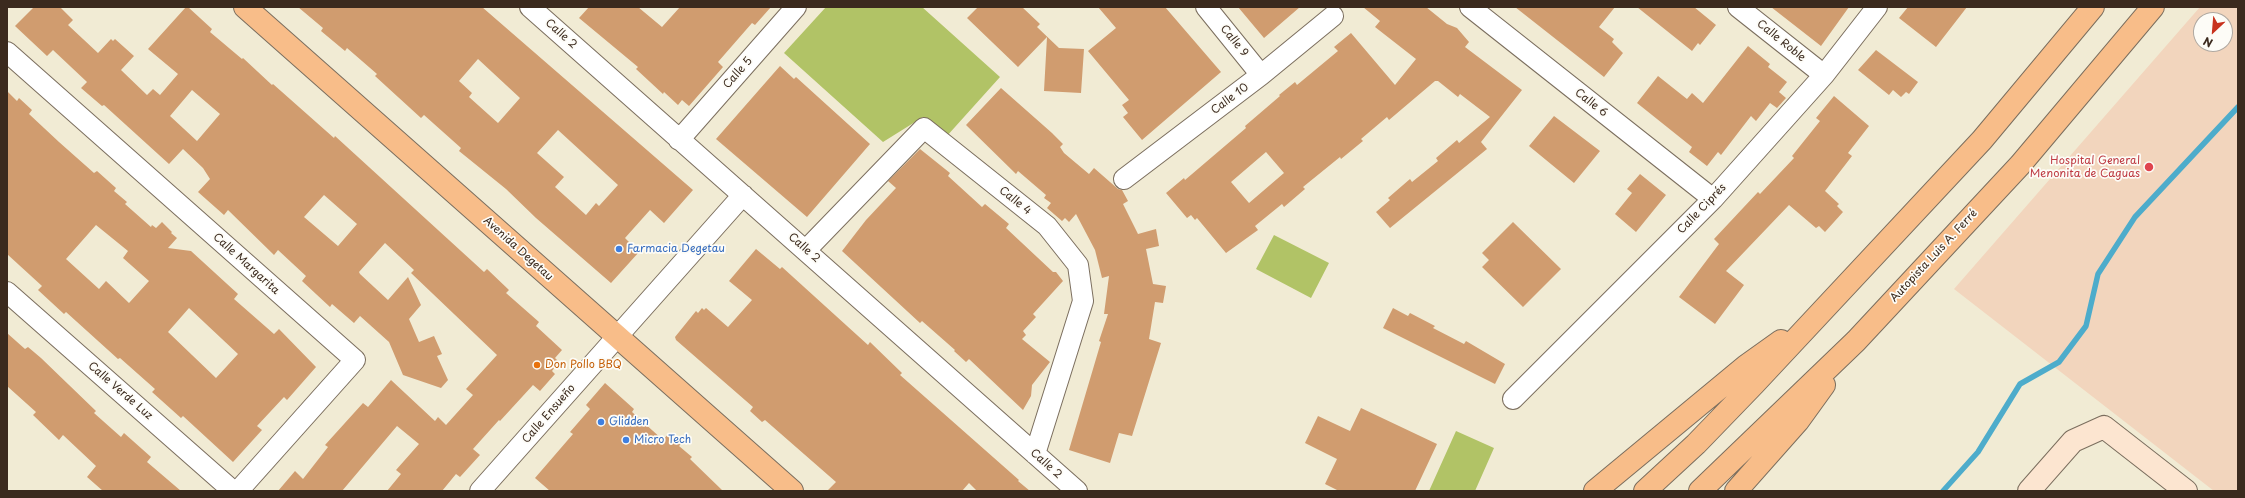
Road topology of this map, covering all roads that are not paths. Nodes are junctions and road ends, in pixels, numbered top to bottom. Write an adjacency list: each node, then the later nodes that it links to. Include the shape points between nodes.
1 (245, 7): 21 (main road, Avenida Degetau)
2 (530, 7): 14 (street, Calle 2)
3 (796, 7): 14 (street, Calle 5)
4 (1206, 7): 12 (street, Calle 9)
5 (1470, 7): 17 (street, Calle 6)
6 (1738, 7): 13 (street, Calle Roble)
7 (1878, 7): 13 (street, Calle Ciprés)
8 (2093, 7): 20 (main road, via 1982,140)
9 (2153, 7): 22 (main road, Autopista Luis A. Ferré, via 2020,165)
10 (1333, 16): 12 (street, Calle 10)
11 (7, 52): 27 (street, Calle Margarita, via 354,360)
12 (1261, 75): 15 (street, Calle 10)
13 (1824, 75): 17 (street, Calle Ciprés)
14 (679, 140): 16 (street, Calle 2)
15 (1124, 179)
16 (743, 195): 18 (street, Calle 2); 21 (street, Calle Ensueño)
17 (1713, 199): 23 (street, Calle Ciprés)
18 (806, 250): 24 (street, Calle 2); 24 (street, Calle 4, via 924,128 1047,226 1078,265 1083,301)
19 (7, 292): 26 (street, Calle Verde Luz)
20 (1817, 317): 30 (main road, via 1746,366); 31 (main road, via 1696,444)
21 (617, 336): 25 (street, Calle Ensueño); 28 (main road, Avenida Degetau)
22 (1856, 340): 32 (main road, Autopista Luis A. Ferré); 33 (main road, via 1798,421)
23 (1512, 399)
24 (1034, 454): 29 (street, Calle 2)
25 (491, 487)
26 (233, 491)
27 (238, 491)
28 (792, 491)
29 (1077, 491)
30 (1595, 491)
31 (1645, 491)
32 (1700, 491)
33 (1736, 491)
34 (2029, 491): 35 (street, via 2073,441 2104,427)
35 (2186, 491)

